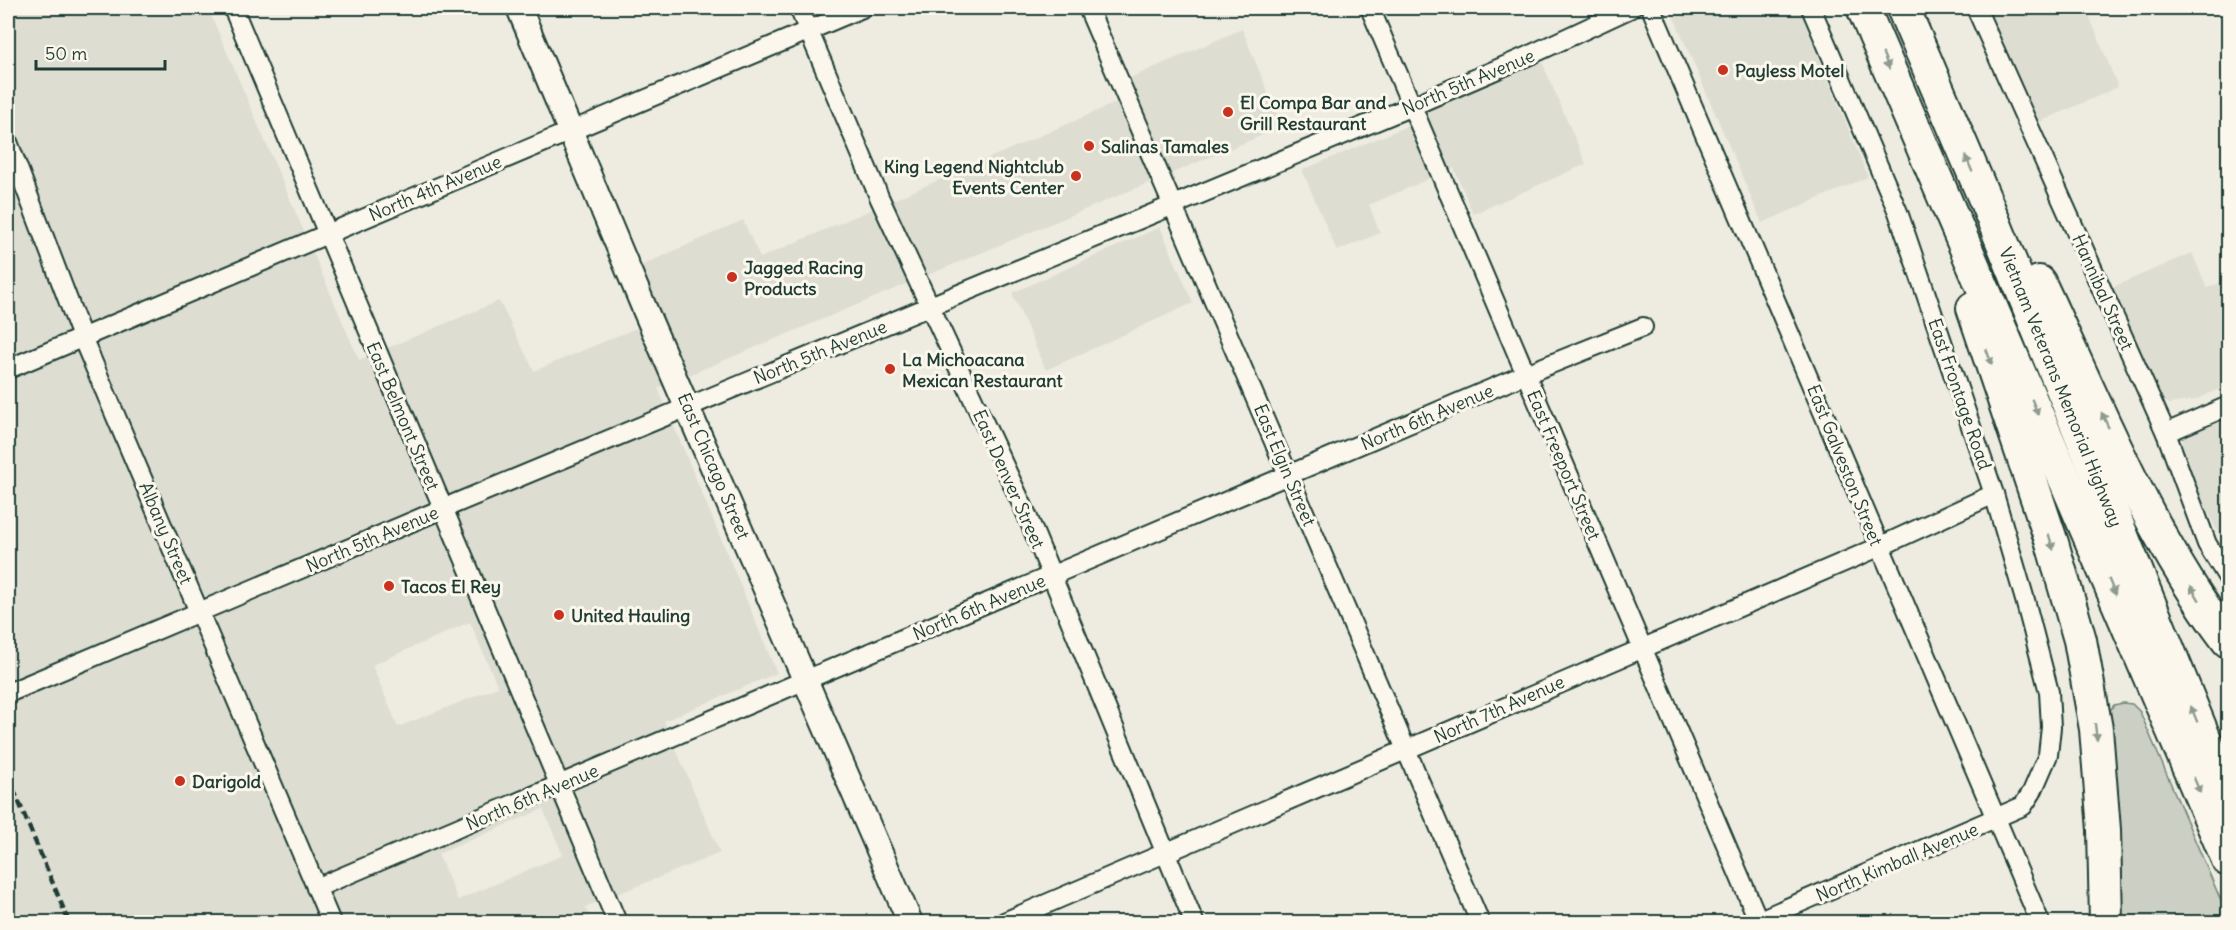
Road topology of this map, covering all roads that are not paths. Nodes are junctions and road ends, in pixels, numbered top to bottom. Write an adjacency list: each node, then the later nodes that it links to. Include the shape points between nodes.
1 (233, 8): 20 (street, East Belmont Street)
2 (519, 8): 15 (street, East Chicago Street)
3 (799, 8): 13 (street, East Denver Street)
4 (862, 8): 13 (street, North 4th Avenue)
5 (1088, 8): 19 (street, East Elgin Street)
6 (1370, 8): 14 (street, East Freeport Street)
7 (1631, 8): 14 (street, North 5th Avenue)
8 (1651, 8): 32 (street, East Galveston Street)
9 (1811, 8): 30 (street, East Frontage Road, via 1898,212)
10 (1863, 8): 17 (highway, one-way to 17)
11 (1903, 8): 18 (highway, Vietnam Veterans Memorial Highway, one-way to 11)
12 (1976, 8): 28 (street, Hannibal Street)
13 (808, 30): 15 (street, North 4th Avenue); 21 (street, East Denver Street)
14 (1412, 106): 19 (street, North 5th Avenue); 25 (street, East Freeport Street)
15 (571, 131): 20 (street, North 4th Avenue); 26 (street, East Chicago Street)
16 (8, 142): 23 (street, Albany Street)
17 (1936, 180): 46 (highway, Vietnam Veterans Memorial Highway, one-way to 46); 56 (highway, one-way to 56, via 2080,640 2096,729)
18 (1986, 202): 36 (highway, one-way to 18, via 2173,557 2038,279); 41 (highway, Vietnam Veterans Memorial Highway, one-way to 18)
19 (1174, 206): 21 (street, North 5th Avenue); 29 (street, East Elgin Street)
20 (327, 234): 23 (street, North 4th Avenue); 31 (street, East Belmont Street)
21 (931, 307): 26 (street, North 5th Avenue); 33 (street, East Denver Street)
22 (1643, 327): 25 (street, North 6th Avenue)
23 (82, 337): 24 (street, North 4th Avenue); 35 (street, Albany Street)
24 (8, 369)
25 (1526, 374): 29 (street, North 6th Avenue); 37 (street, East Freeport Street)
26 (689, 406): 31 (street, North 5th Avenue); 38 (street, East Chicago Street)
27 (2229, 406): 28 (street)
28 (2166, 433): 34 (street, Hannibal Street, via 2207,544)
29 (1290, 476): 33 (street, North 6th Avenue); 40 (street, East Elgin Street)
30 (1994, 494): 32 (street, North 7th Avenue); 43 (street, East Frontage Road, via 2049,692 2052,727 2048,754)
31 (442, 509): 35 (street, North 5th Avenue); 42 (street, East Belmont Street)
32 (1879, 547): 37 (street, North 7th Avenue); 44 (street, East Galveston Street)
33 (1052, 576): 38 (street, North 6th Avenue); 45 (street, East Denver Street)
34 (2229, 578)
35 (200, 611): 39 (street, North 5th Avenue); 47 (street, Albany Street)
36 (2229, 641)
37 (1642, 647): 40 (street, North 7th Avenue); 54 (street, East Freeport Street)
38 (805, 679): 42 (street, North 6th Avenue); 50 (street, East Chicago Street)
39 (8, 693)
40 (1406, 749): 45 (street, North 7th Avenue); 53 (street, East Elgin Street)
41 (2222, 782)
42 (559, 785): 47 (street, North 6th Avenue); 49 (street, East Belmont Street)
43 (2032, 792): 44 (street, North Kimball Avenue, via 2023,806)
44 (1995, 819): 54 (street, North Kimball Avenue); 55 (street, East Galveston Street)
45 (1166, 852): 51 (street, North 7th Avenue); 52 (street, East Denver Street)
46 (2229, 860)
47 (316, 888): 48 (street, Albany Street)
48 (331, 922)
49 (617, 922)
50 (910, 922)
51 (1004, 922)
52 (1194, 922)
53 (1480, 922)
54 (1758, 922)
55 (2040, 922)
56 (2106, 922)

